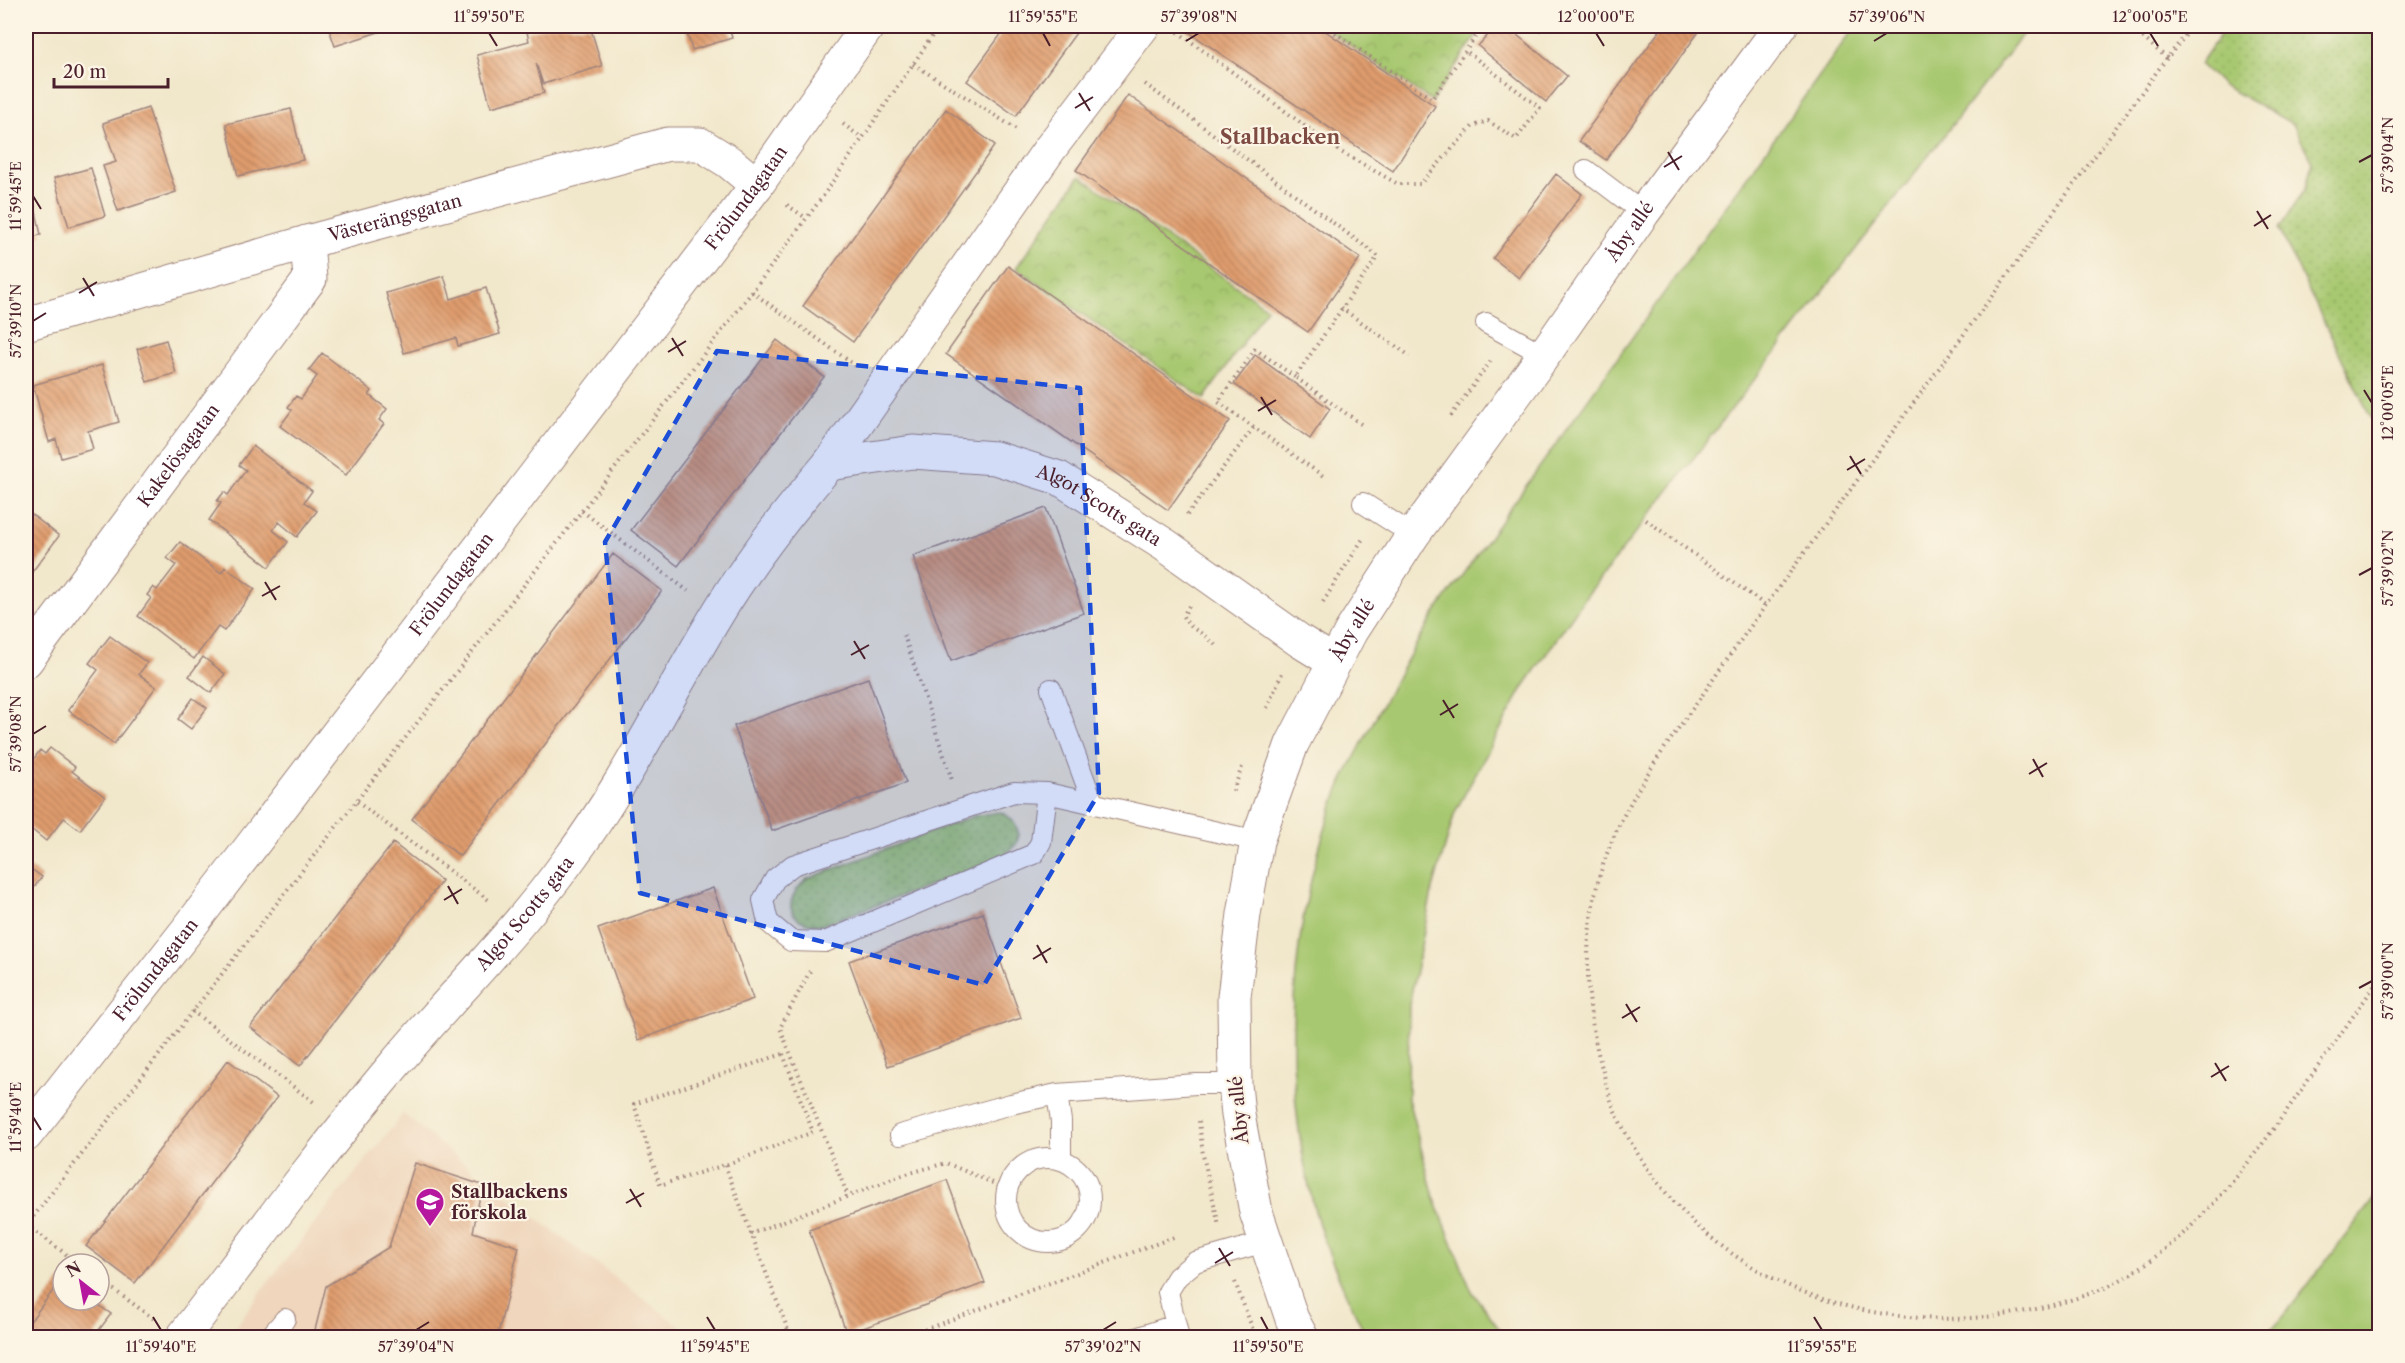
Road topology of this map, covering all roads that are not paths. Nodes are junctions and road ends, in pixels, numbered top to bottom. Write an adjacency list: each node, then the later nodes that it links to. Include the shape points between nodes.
1 (868, 26): 5 (street, Frölundagatan)
2 (1143, 26): 11 (street, Algot Scotts gata, via 1049,150)
3 (1776, 27): 6 (street, Åby allé)
4 (1586, 170): 6 (lane)
5 (758, 185): 7 (street, Västerängsgatan, via 700,144 668,144); 22 (street, Frölundagatan)
6 (1643, 213): 10 (street, Åby allé)
7 (307, 242): 9 (street, Västerängsgatan); 14 (street, Kakelösagatan, via 310,279)
8 (1486, 323): 10 (lane)
9 (26, 324)
10 (1544, 354): 13 (street, Åby allé)
11 (829, 464): 15 (street, Algot Scotts gata, via 913,452 995,458 1059,478 1165,545); 27 (street, Algot Scotts gata, via 786,516 718,613 611,798 569,861)
12 (1362, 503): 13 (lane)
13 (1413, 536): 15 (street, Åby allé)
14 (26, 660)
15 (1334, 662): 19 (street, Åby allé, via 1292,744)
16 (1050, 689): 18 (lane)
17 (1047, 793): 17 (lane, via 1041,842 1034,854 825,942 791,941 768,922 763,900 775,879 793,865 1014,792); 18 (lane)
18 (1093, 803): 19 (lane)
19 (1257, 841): 20 (street, Åby allé, via 1234,997)
20 (1235, 1084): 21 (lane); 25 (street, Åby allé, via 1248,1175)
21 (1057, 1094): 23 (lane); 24 (lane)
22 (26, 1135)
23 (900, 1135)
24 (1061, 1160): 24 (lane, via 1083,1177 1089,1197 1086,1218 1067,1239 1039,1242 1025,1237 1015,1228 1005,1203 1012,1176 1034,1160)
25 (1265, 1242): 28 (lane, via 1195,1262 1177,1277 1168,1292); 31 (street, Åby allé)
26 (285, 1319): 29 (lane)
27 (171, 1331)
28 (1177, 1331): 30 (lane)
29 (269, 1338)
30 (1136, 1338)
31 (1302, 1338)

